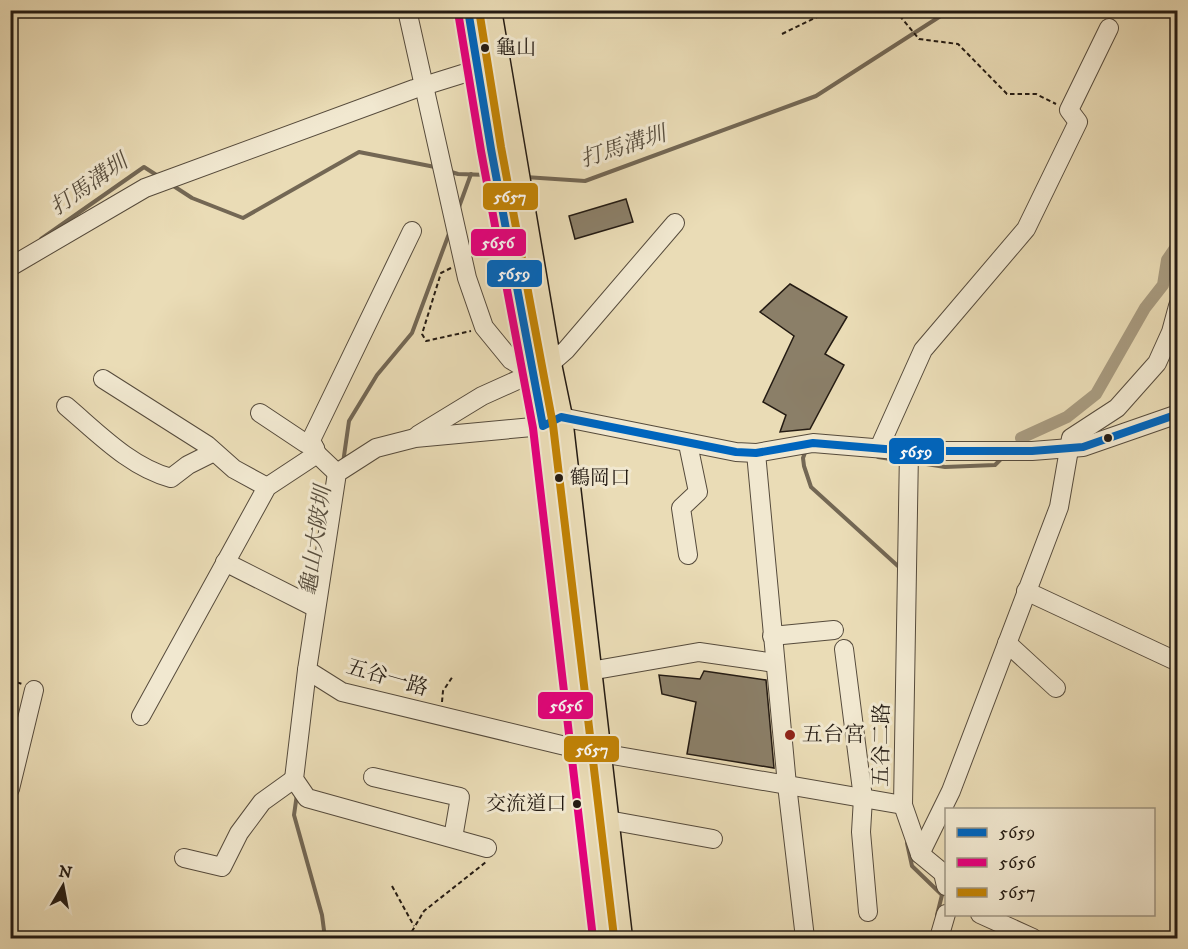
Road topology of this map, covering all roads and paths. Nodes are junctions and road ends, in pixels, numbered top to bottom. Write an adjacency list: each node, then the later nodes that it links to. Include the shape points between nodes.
1 (407, 10): 9 (street)
2 (468, 10): 8 (main road)
3 (490, 10): 8 (main road)
4 (831, 10): 7 (path)
5 (896, 11): 10 (path, via 919,39 958,44 1007,94 1036,94)
6 (1109, 28): 10 (street)
7 (782, 34)
8 (488, 65): 9 (street); 17 (main road)
9 (425, 85): 13 (street); 14 (street, via 145,188)
10 (1069, 110): 25 (street, via 1078,122 1026,229 923,350)
11 (675, 223): 17 (street, via 566,350)
12 (412, 231): 27 (street, via 311,440)
13 (462, 254): 16 (street); 16 (path, via 441,273 422,334 426,341)
14 (10, 267)
15 (1178, 306): 26 (street, via 1157,363 1117,408 1071,438)
16 (484, 327): 17 (street, via 511,360)
17 (541, 368): 22 (main road); 23 (street, via 482,396)
18 (103, 379): 28 (street)
19 (66, 406): 28 (street, via 127,457 154,474 171,478)
20 (260, 413): 27 (street)
21 (1178, 414): 26 (street, via 1083,447)
22 (552, 421): 23 (street); 24 (street); 44 (main road); 50 (main road)
23 (414, 438): 31 (street, via 376,448)
24 (688, 444): 29 (street); 33 (street, via 698,492 681,508)
25 (879, 448): 29 (street, via 813,443); 30 (street)
26 (1069, 448): 30 (street, via 990,451); 35 (street, via 1059,507)
27 (316, 451): 31 (street); 32 (street)
28 (213, 452): 32 (street, via 234,470)
29 (756, 453): 38 (street)
30 (909, 461): 56 (street, 五谷二路)
31 (337, 473): 36 (street)
32 (267, 487): 34 (street)
33 (688, 555)
34 (225, 562): 36 (street); 48 (street)
35 (1026, 591): 39 (street); 41 (street)
36 (316, 608): 43 (street)
37 (834, 630): 38 (street)
38 (772, 636): 42 (street)
39 (1007, 643): 46 (street); 61 (street, via 951,791)
40 (844, 649): 55 (street)
41 (1178, 662)
42 (775, 663): 44 (street, via 699,652); 53 (street)
43 (307, 670): 49 (street, 五谷一路, via 342,692); 52 (street)
44 (590, 671): 50 (main road)
45 (453, 676): 49 (path, via 443,691)
46 (1056, 688)
47 (34, 690): 54 (street)
48 (141, 716)
49 (444, 717): 50 (street, 五谷一路)
50 (592, 751): 53 (street, 五谷二路); 57 (main road); 72 (main road)
51 (373, 777): 58 (street, via 460,797)
52 (297, 783): 58 (street, via 308,798); 62 (street, via 262,802 239,833 222,867)
53 (787, 785): 55 (street, 五谷二路); 74 (street)
54 (10, 789)
55 (863, 798): 56 (street, 五谷二路); 65 (street, via 861,832)
56 (903, 805): 61 (street)
57 (608, 820): 59 (street); 73 (main road)
58 (453, 838): 60 (street)
59 (713, 839)
60 (487, 848): 68 (path, via 486,861 424,911)
61 (920, 854): 63 (street, via 943,873)
62 (184, 858)
63 (945, 882)
64 (392, 886): 68 (path)
65 (868, 912)
66 (945, 916): 75 (street)
67 (982, 916): 76 (street)
68 (414, 926): 71 (path)
69 (28, 939): 70 (path, via 42,934)
70 (54, 939)
71 (408, 939)
72 (604, 939)
73 (621, 939)
74 (805, 939)
75 (939, 939)
76 (1033, 939)

